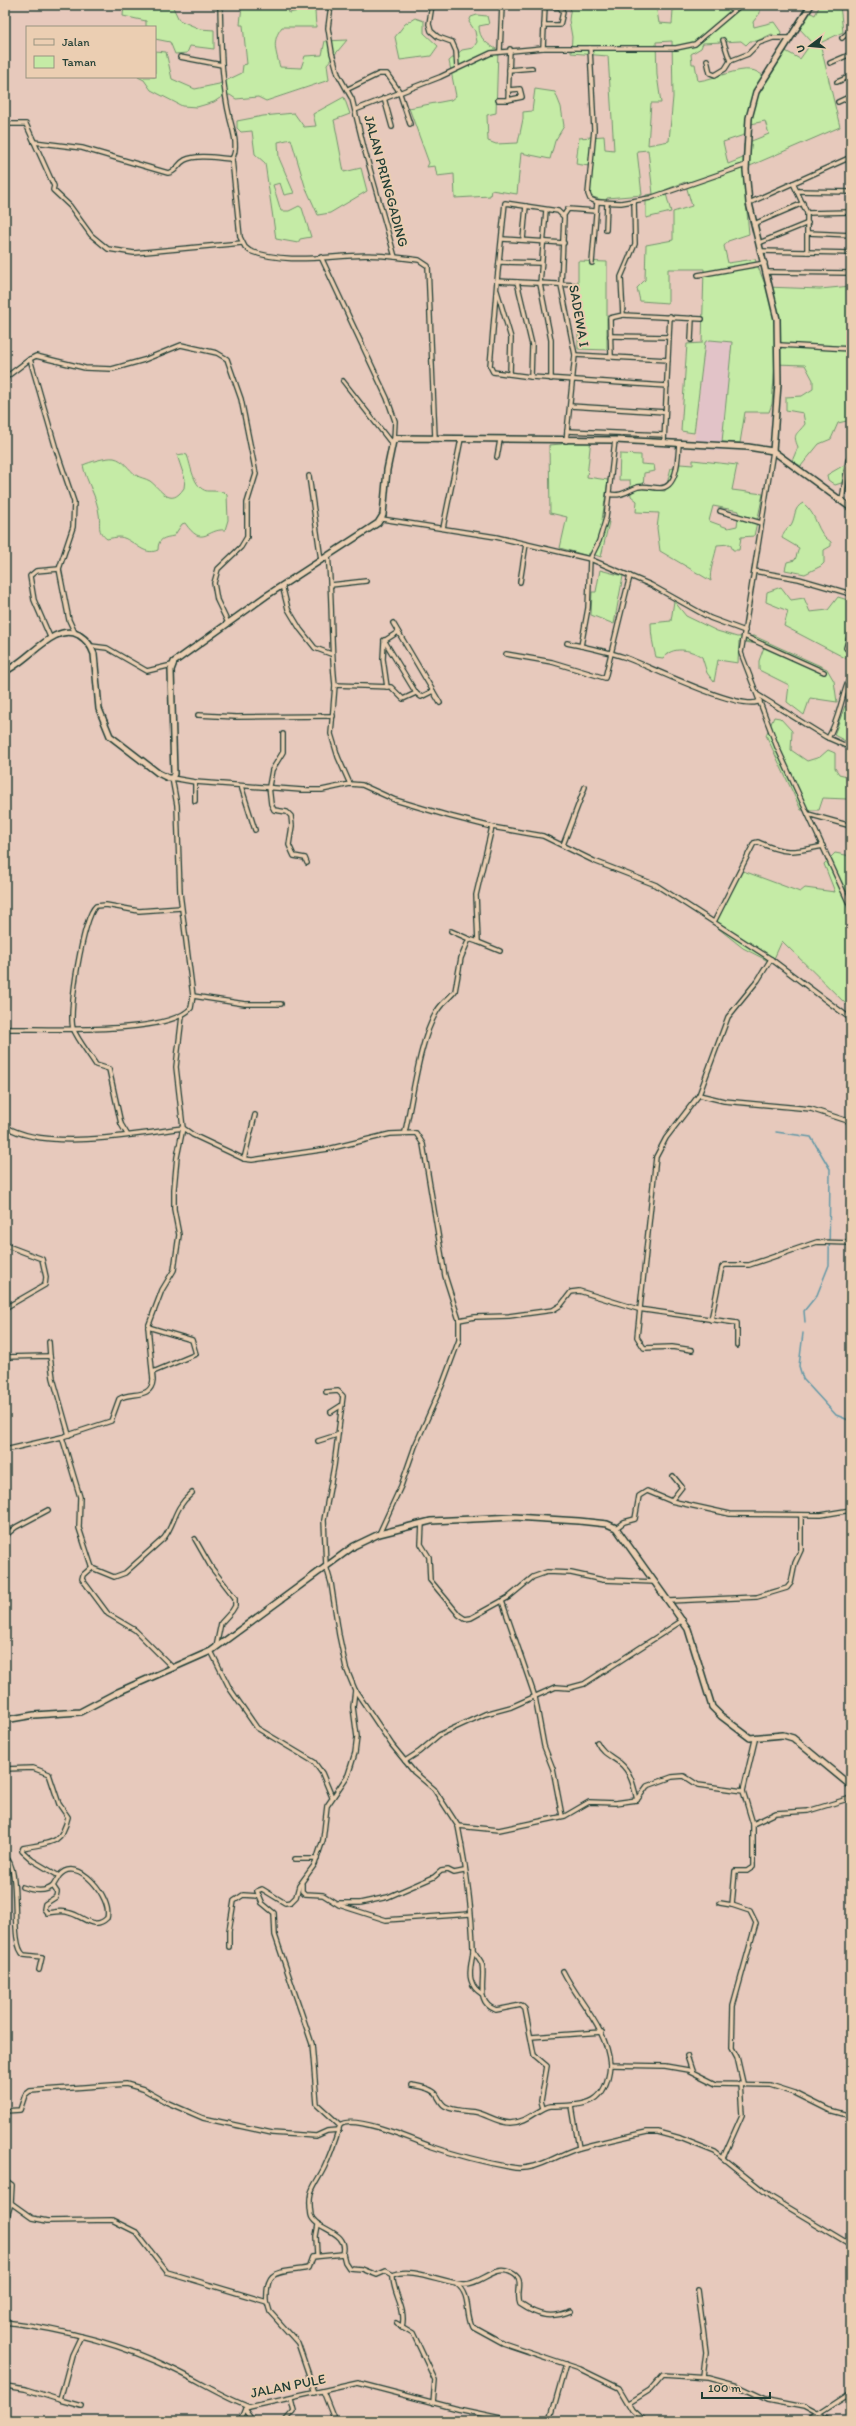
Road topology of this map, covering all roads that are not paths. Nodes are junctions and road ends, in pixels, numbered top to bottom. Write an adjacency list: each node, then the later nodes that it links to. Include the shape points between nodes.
1 (220, 5): 22 (street)
2 (331, 5): 28 (street, JALAN PRINGGADING, via 328,28 332,53 338,74)
3 (432, 5): 23 (street, via 429,26 434,35 452,42 456,51)
4 (502, 5): 16 (street)
5 (545, 5): 8 (street); 8 (street, via 560,7 563,15 560,25)
6 (741, 5): 14 (street, via 695,44 676,48)
7 (811, 5): 10 (street)
8 (544, 25): 13 (street)
9 (851, 30): 11 (street)
10 (789, 38): 20 (street, via 767,39 757,44 747,56); 45 (street, via 753,98)
11 (842, 38)
12 (723, 40): 20 (street)
13 (543, 48): 14 (street); 15 (street)
14 (590, 48): 50 (street, via 594,130 588,194 590,199)
15 (510, 50): 16 (street); 25 (street)
16 (500, 51): 23 (street)
17 (851, 54): 21 (street)
18 (180, 58): 22 (street)
19 (706, 60): 20 (street, via 708,71 713,76 720,73)
20 (730, 61)
21 (830, 64)
22 (222, 65): 44 (street, via 235,142)
23 (457, 68): 30 (street)
24 (532, 68): 25 (street)
25 (509, 70): 29 (street)
26 (851, 76): 27 (street)
27 (837, 82)
28 (348, 89): 30 (street, via 383,73 389,76); 36 (street, JALAN PRINGGADING)
29 (508, 90): 34 (street); 34 (street, via 520,89 522,94 520,99)
30 (399, 91): 32 (street); 38 (street)
31 (851, 96): 35 (street)
32 (384, 98): 36 (street); 40 (street)
33 (498, 100): 34 (street)
34 (508, 100)
35 (838, 102)
36 (355, 110): 74 (street, JALAN PRINGGADING)
37 (5, 124): 42 (street, via 26,124)
38 (410, 124)
39 (851, 124): 41 (street)
40 (392, 127)
41 (851, 136)
42 (34, 142): 44 (street, via 82,148 168,173 189,159); 68 (street, via 54,186 53,190 70,206 91,235 108,249 134,253)
43 (851, 157): 46 (street)
44 (232, 159): 68 (street)
45 (746, 165): 49 (street, via 650,198); 52 (street)
46 (793, 183): 47 (street); 52 (street)
47 (797, 191): 48 (street); 53 (street)
48 (851, 192)
49 (634, 201): 51 (street); 89 (street, via 635,244 621,277)
50 (597, 202): 51 (street); 56 (street)
51 (607, 203): 62 (street)
52 (749, 203): 61 (street)
53 (803, 203): 58 (street); 61 (street)
54 (526, 206): 55 (street); 65 (street, via 505,204); 66 (street)
55 (546, 210): 59 (street, via 558,211); 67 (street)
56 (595, 211): 59 (street, via 568,208); 78 (street)
57 (851, 212): 58 (street)
58 (807, 213): 60 (street)
59 (564, 215): 69 (street, SADEWA I)
60 (808, 223): 63 (street); 70 (street)
61 (754, 224): 70 (street)
62 (606, 230)
63 (808, 233): 64 (street); 72 (street)
64 (851, 234)
65 (502, 239): 66 (street); 76 (street)
66 (523, 240): 67 (street)
67 (543, 242): 69 (street); 77 (street)
68 (242, 243): 75 (street, via 250,251 264,254 300,260)
69 (564, 243): 86 (street, SADEWA I)
70 (759, 243): 71 (street)
71 (761, 251): 72 (street); 79 (street)
72 (807, 252): 73 (street)
73 (851, 253)
74 (395, 256): 75 (street); 114 (street, JALAN PRINGGADING, via 419,260 428,266)
75 (321, 257): 120 (street, via 387,398 395,421)
76 (499, 262): 77 (street); 83 (street)
77 (541, 263): 85 (street)
78 (592, 263)
79 (764, 263): 80 (street); 82 (street)
80 (767, 272): 81 (street); 96 (street, via 777,319)
81 (851, 273)
82 (698, 275)
83 (497, 281): 84 (street); 88 (street)
84 (517, 282): 85 (street); 103 (street, via 532,345)
85 (540, 284): 86 (street); 105 (street, via 551,340)
86 (561, 285): 87 (street); 98 (street, SADEWA I)
87 (576, 285)
88 (496, 290): 102 (street, via 511,338); 102 (street, via 490,369 493,372)
89 (623, 315): 90 (street); 93 (street, via 611,317)
90 (670, 316): 91 (street); 94 (street)
91 (692, 318): 92 (street); 95 (street)
92 (702, 319)
93 (610, 336): 94 (street); 99 (street)
94 (669, 338): 101 (street)
95 (691, 340)
96 (779, 345): 97 (street); 123 (street)
97 (851, 349)
98 (575, 355): 99 (street); 106 (street, SADEWA I)
99 (611, 356): 101 (street)
100 (30, 358): 104 (street); 138 (street, via 74,502 72,527); 146 (street, via 40,357 85,368 112,369 144,360 181,345 217,353 227,359 241,399 256,474 247,503 247,537 241,547 218,569 214,583 217,600)
101 (668, 360): 108 (street)
102 (510, 374): 103 (street)
103 (531, 377): 105 (street)
104 (5, 378)
105 (551, 379): 106 (street)
106 (573, 380): 108 (street); 109 (street, SADEWA I)
107 (343, 381): 120 (street)
108 (667, 386): 110 (street)
109 (570, 406): 110 (street); 111 (street, SADEWA I)
110 (665, 412): 113 (street)
111 (567, 431): 112 (street); 118 (street, SADEWA I)
112 (583, 432): 113 (street); 119 (street)
113 (664, 435): 121 (street)
114 (435, 438): 115 (street); 120 (street)
115 (461, 439): 116 (street); 133 (street)
116 (500, 440): 118 (street); 125 (street)
117 (615, 440): 119 (street); 121 (street); 127 (street)
118 (566, 441): 119 (street)
119 (583, 441)
120 (393, 442): 131 (street)
121 (664, 442): 122 (street)
122 (679, 443): 123 (street); 127 (street, via 677,464 672,481 667,486 639,487 619,495)
123 (773, 451): 128 (street); 132 (street)
124 (851, 456): 128 (street, via 848,460)
125 (497, 457)
126 (309, 476): 137 (street)
127 (609, 494): 136 (street, via 602,532)
128 (842, 501): 129 (street)
129 (851, 508)
130 (720, 511): 132 (street)
131 (382, 519): 133 (street, via 402,524); 135 (street, via 371,529)
132 (761, 523): 139 (street)
133 (443, 528): 134 (street)
134 (526, 544): 136 (street); 142 (street)
135 (328, 556): 137 (street); 144 (street)
136 (590, 559): 140 (street); 157 (street, via 588,608)
137 (321, 560): 143 (street)
138 (59, 569): 151 (street, via 69,620); 153 (street, via 34,571 29,580 34,600)
139 (754, 571): 145 (street, via 799,579); 149 (street)
140 (630, 576): 149 (street, via 710,618); 161 (street)
141 (366, 581): 144 (street)
142 (520, 582)
143 (282, 585): 146 (street); 159 (street, via 288,608 300,629 315,648)
144 (331, 586): 159 (street)
145 (851, 594)
146 (228, 623): 162 (street, via 182,654)
147 (393, 623): 150 (street)
148 (851, 630): 158 (street, via 846,648)
149 (745, 631): 152 (street)
150 (398, 632): 154 (street); 168 (street)
151 (75, 633): 153 (street, via 64,632); 156 (street)
152 (744, 636): 164 (street); 170 (street, via 741,653)
153 (50, 637): 163 (street, via 23,661)
154 (384, 640): 167 (street, via 383,659); 169 (street)
155 (567, 642): 157 (street)
156 (91, 646): 162 (street, via 107,648 147,671); 178 (street, via 99,709 108,732 158,772)
157 (581, 646): 161 (street)
158 (851, 653)
159 (332, 654): 166 (street)
160 (506, 654): 161 (street, via 552,662 605,678)
161 (612, 654): 171 (street, via 716,694 748,703)
162 (172, 665): 178 (street)
163 (5, 671)
164 (824, 672)
165 (851, 676): 176 (street)
166 (335, 685): 167 (street); 174 (street)
167 (388, 687): 169 (street, via 394,688 402,699)
168 (433, 691): 169 (street, via 421,696); 172 (street)
169 (416, 693)
170 (758, 694): 171 (street); 176 (street)
171 (760, 701): 185 (street, via 777,747)
172 (440, 703)
173 (198, 715): 174 (street)
174 (333, 716): 180 (street, via 331,734 334,746)
175 (283, 734): 182 (street, via 283,752 272,770)
176 (828, 738): 177 (street)
177 (851, 748)
178 (172, 778): 179 (street); 192 (street, via 177,805)
179 (195, 782): 181 (street); 184 (street)
180 (350, 784): 182 (street, via 322,790); 187 (street, via 362,785 401,802)
181 (241, 786): 182 (street); 188 (street)
182 (269, 786): 191 (street, via 273,808 291,816 291,852 295,856 305,858)
183 (585, 787): 189 (street)
184 (195, 801)
185 (808, 814): 186 (street); 190 (street)
186 (851, 826)
187 (492, 827): 189 (street, via 539,834); 197 (street, via 476,895)
188 (255, 830)
189 (563, 845): 194 (street, via 594,861 650,882)
190 (823, 846): 193 (street); 194 (street, via 789,852 754,843)
191 (307, 863)
192 (181, 908): 200 (street); 204 (street, via 139,911 106,905 93,909 88,917 80,954)
193 (851, 908)
194 (714, 922): 199 (street)
195 (451, 931): 196 (street)
196 (469, 939): 197 (street); 211 (street, via 461,958 455,992 446,998 433,1019 423,1049)
197 (478, 942): 198 (street)
198 (500, 951)
199 (771, 959): 203 (street); 206 (street, via 758,980 728,1017)
200 (193, 996): 201 (street, via 245,1004); 202 (street, via 191,1008)
201 (281, 1004)
202 (182, 1016): 204 (street, via 144,1025); 210 (street, via 176,1067)
203 (851, 1019)
204 (73, 1028): 205 (street); 212 (street, via 96,1065 109,1068 121,1124)
205 (5, 1029)
206 (699, 1095): 208 (street, via 724,1101 811,1109); 217 (street, via 666,1138 656,1157)
207 (254, 1115): 213 (street)
208 (851, 1122)
209 (5, 1126): 212 (street, via 27,1136 77,1140)
210 (183, 1128): 212 (street); 213 (street); 220 (street, via 174,1189 178,1235 174,1270 162,1290)
211 (405, 1132): 213 (street, via 328,1149 260,1160); 218 (street, via 416,1133 423,1144 444,1276)
212 (127, 1134)
213 (244, 1159)
214 (851, 1243): 219 (street, via 823,1242 748,1265 722,1267)
215 (5, 1245): 216 (street, via 42,1259 46,1280 43,1287)
216 (5, 1308)
217 (638, 1309): 218 (street, via 576,1291 568,1294 553,1310); 219 (street); 223 (street, via 637,1337 644,1348 672,1347)
218 (459, 1320): 243 (street, via 459,1340 446,1376)
219 (711, 1320): 222 (street, via 737,1323)
220 (148, 1327): 226 (street); 226 (street, via 190,1338 196,1350 194,1356)
221 (49, 1342): 224 (street)
222 (737, 1346)
223 (692, 1350)
224 (50, 1356): 225 (street); 230 (street, via 53,1378)
225 (5, 1357)
226 (153, 1372): 230 (street, via 151,1388 135,1396 119,1399 110,1421)
227 (326, 1392): 228 (street, via 342,1392)
228 (342, 1406): 229 (street); 231 (street)
229 (331, 1412)
230 (69, 1435): 232 (street)
231 (337, 1435): 233 (street); 246 (street, via 324,1520)
232 (62, 1437): 234 (street); 247 (street, via 80,1497 79,1528)
233 (318, 1441)
234 (5, 1450)
235 (673, 1476): 237 (street, via 682,1487)
236 (192, 1493): 247 (street, via 174,1514 164,1538 125,1573 114,1577)
237 (671, 1501): 240 (street, via 730,1514); 242 (street, via 650,1491 643,1492 638,1499 635,1519)
238 (48, 1510): 244 (street, via 16,1527)
239 (851, 1510): 240 (street)
240 (801, 1515): 250 (street, via 801,1550 791,1583 787,1588 757,1597)
241 (422, 1522): 242 (street, via 514,1518 579,1520); 243 (street); 249 (street, via 421,1544 429,1557 430,1580 459,1615 471,1618)
242 (616, 1528): 248 (street)
243 (379, 1534): 246 (street, via 354,1546)
244 (5, 1536)
245 (195, 1539): 252 (street, via 211,1567 235,1598 235,1606 221,1623)
246 (326, 1566): 252 (street); 255 (street, via 346,1668)
247 (92, 1567): 254 (street, via 82,1579 108,1614 135,1630)
248 (655, 1582): 249 (street, via 603,1580 571,1573 547,1572 533,1577); 250 (street)
249 (502, 1601): 256 (street)
250 (669, 1601): 251 (street)
251 (683, 1620): 256 (street, via 584,1684 576,1688 556,1686); 258 (street, via 692,1637 712,1707 728,1722)
252 (216, 1647): 253 (street)
253 (211, 1651): 254 (street); 264 (street, via 230,1688 257,1728 314,1762 322,1773)
254 (173, 1668): 257 (street, via 80,1712)
255 (355, 1690): 260 (street); 264 (street, via 355,1753 345,1780)
256 (534, 1697): 260 (street, via 485,1714 439,1735); 267 (street)
257 (5, 1720)
258 (755, 1740): 262 (street, via 783,1735 794,1738); 263 (street)
259 (597, 1742): 266 (street, via 630,1776)
260 (405, 1761): 269 (street, via 434,1789)
261 (5, 1769): 274 (street, via 33,1768 49,1774 59,1804 68,1817 65,1829 60,1839 23,1848 22,1851)
262 (851, 1786)
263 (743, 1791): 266 (street, via 698,1785 684,1776 672,1777 647,1786); 268 (street)
264 (332, 1797): 272 (street, via 327,1806 323,1840)
265 (851, 1798): 268 (street, via 808,1811 776,1813)
266 (636, 1800): 267 (street, via 615,1803 589,1802 573,1813)
267 (562, 1816): 269 (street, via 499,1830)
268 (753, 1824): 281 (street, via 752,1866 750,1870 734,1873)
269 (458, 1826): 273 (street)
270 (5, 1858): 285 (street, via 10,1865 14,1884 15,1922 20,1952 24,1955 42,1957)
271 (294, 1859): 272 (street)
272 (317, 1859): 275 (street)
273 (464, 1871): 279 (street, via 441,1871 434,1877 388,1897 360,1903); 282 (street, via 469,1886)
274 (59, 1876): 276 (street); 276 (street, via 65,1870 71,1869 91,1880 104,1898 107,1918 94,1924 71,1913 47,1913 44,1909 45,1904 57,1895)
275 (302, 1882): 278 (street, via 291,1902 285,1903 260,1888 257,1890); 279 (street, via 302,1891 305,1894 324,1895)
276 (53, 1886): 277 (street, via 42,1890)
277 (22, 1887)
278 (258, 1896): 283 (street, via 243,1895 234,1901); 299 (street, via 274,1913 276,1934 312,2044 317,2104)
279 (337, 1903): 282 (street, via 386,1920)
280 (720, 1903): 281 (street)
281 (732, 1905): 293 (street, via 750,1911 756,1923 733,2006 732,2048 737,2056)
282 (470, 1914): 284 (street)
283 (229, 1947)
284 (473, 1950): 287 (street, via 482,1964); 287 (street, via 470,1978 474,1988)
285 (39, 1970)
286 (563, 1971): 288 (street)
287 (482, 1994): 289 (street, via 488,2005 496,2010 521,2005 525,2009)
288 (602, 2032): 289 (street); 291 (street, via 607,2043)
289 (530, 2036): 296 (street, via 534,2055 547,2066 540,2101)
290 (687, 2056): 292 (street)
291 (610, 2065): 292 (street, via 665,2066); 295 (street, via 608,2082 601,2095 590,2102)
292 (692, 2072): 293 (street, via 716,2084)
293 (741, 2083): 298 (street, via 770,2085 801,2095 829,2110); 302 (street, via 742,2115)
294 (411, 2085): 296 (street, via 433,2092 442,2104 450,2108 475,2112 509,2123 532,2117)
295 (572, 2106): 296 (street); 301 (street)
296 (543, 2108)
297 (5, 2111): 300 (street, via 20,2110 25,2095 30,2091 126,2084 209,2119 272,2133 316,2136)
298 (851, 2116)
299 (340, 2125): 300 (street); 301 (street, via 346,2122 380,2127 431,2146 511,2168 534,2167)
300 (338, 2130): 306 (street, via 326,2166 314,2182 310,2193 312,2219)
301 (579, 2146): 302 (street, via 652,2131 690,2141)
302 (723, 2158): 307 (street, via 771,2197)
303 (5, 2180): 304 (street, via 12,2185)
304 (11, 2203): 305 (street); 313 (street, via 32,2218 119,2222 136,2232 167,2272)
305 (5, 2224)
306 (318, 2225): 308 (street, via 329,2228 337,2235 343,2245); 309 (street)
307 (851, 2245)
308 (344, 2254): 309 (street); 310 (street, via 349,2268 362,2269 377,2275 386,2271)
309 (317, 2256): 313 (street, via 311,2257 308,2268 283,2270 272,2276 266,2286)
310 (392, 2275): 311 (street, via 402,2271); 317 (street, via 404,2316)
311 (457, 2284): 314 (street, via 468,2284 499,2271 510,2271 521,2283 518,2296 520,2304 532,2312 540,2316 558,2316); 319 (street, via 467,2297 472,2326 503,2343)
312 (698, 2290): 320 (street, via 706,2352)
313 (267, 2302): 323 (street, via 270,2312 298,2343)
314 (571, 2311)
315 (5, 2322): 318 (street, JALAN PULE, via 46,2327)
316 (396, 2323): 317 (street)
317 (402, 2327): 327 (street, via 413,2333 435,2380)
318 (81, 2336): 326 (street, via 72,2355); 330 (street, JALAN PULE, via 148,2358 232,2401)
319 (566, 2364): 328 (street, via 619,2388); 338 (street)
320 (704, 2377): 328 (street, via 664,2375 650,2390); 332 (street, via 738,2386 768,2400 804,2407)
321 (6, 2386): 326 (street, via 26,2389)
322 (323, 2391): 323 (street, JALAN PULE); 327 (street, JALAN PULE, via 358,2382); 336 (street)
323 (316, 2393): 325 (street, JALAN PULE)
324 (851, 2393): 332 (street)
325 (291, 2399): 330 (street, JALAN PULE); 335 (street, via 294,2411)
326 (60, 2400): 329 (street)
327 (432, 2402): 337 (street, JALAN PULE)
328 (629, 2403): 339 (street, via 632,2410)
329 (81, 2406)
330 (249, 2407): 331 (street)
331 (245, 2409): 333 (street); 334 (street)
332 (817, 2414): 340 (street); 341 (street)
333 (240, 2421)
334 (254, 2421)
335 (286, 2421)
336 (335, 2421)
337 (515, 2421)
338 (550, 2421)
339 (644, 2421)
340 (808, 2421)
341 (830, 2421)

